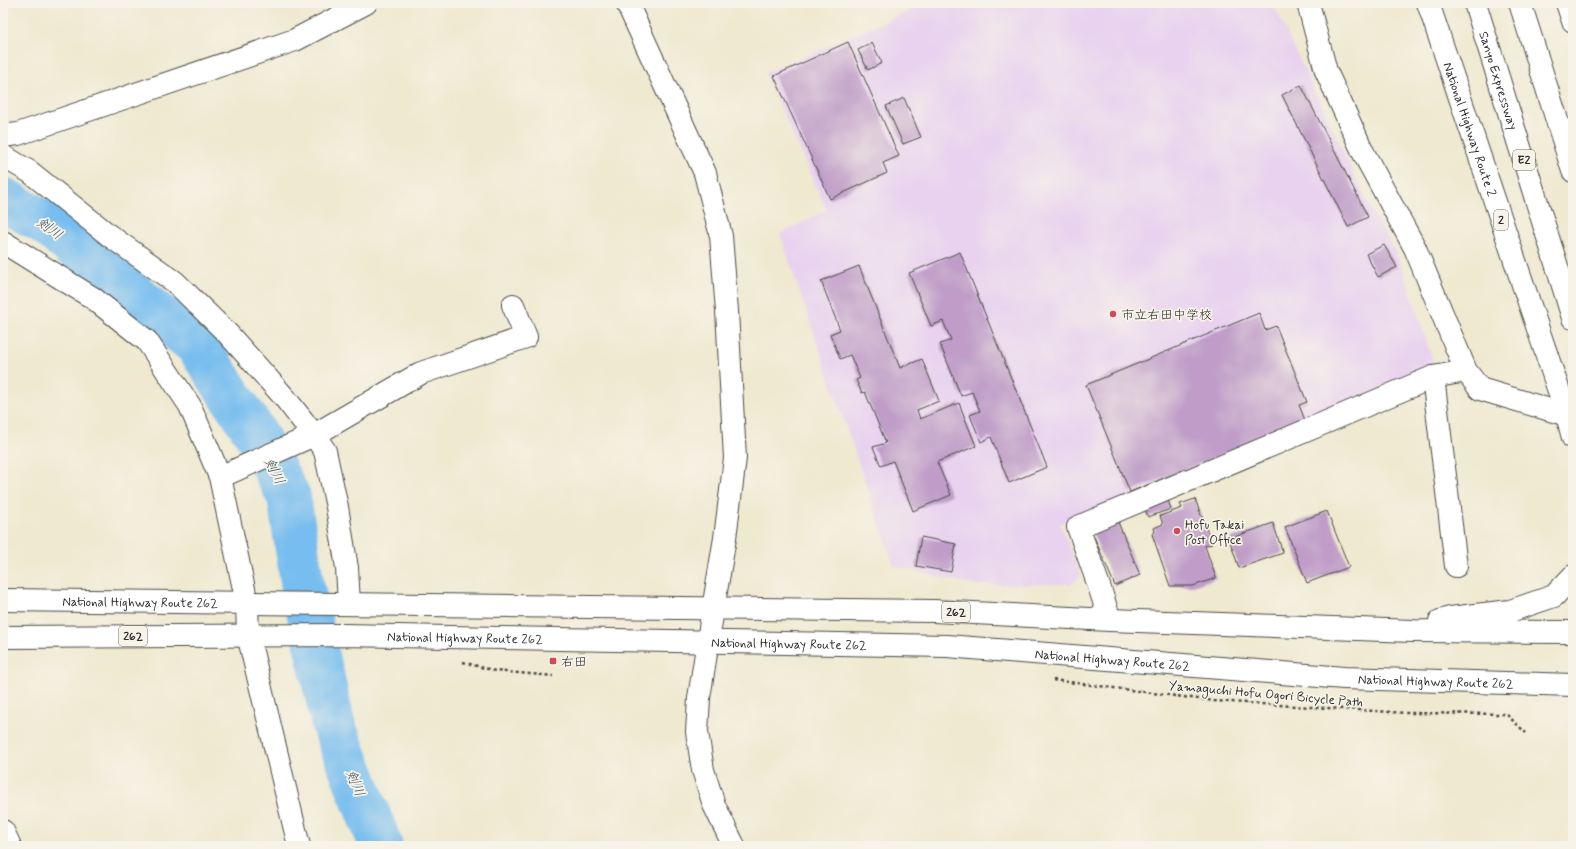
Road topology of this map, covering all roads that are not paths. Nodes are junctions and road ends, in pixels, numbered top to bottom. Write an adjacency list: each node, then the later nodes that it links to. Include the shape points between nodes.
1 (366, 3): 9 (main road, via 295,40 18,134)
2 (627, 3): 26 (main road, via 705,173 721,236 735,458 726,538)
3 (1308, 3): 15 (main road, via 1326,71 1364,154 1415,248)
4 (1428, 3): 17 (main road, National Highway Route 2 / 2)
5 (1474, 3): 14 (main road, Sanyo Expressway / E2)
6 (1520, 3): 11 (main road)
7 (1567, 3): 8 (main road)
8 (1573, 21)
9 (3, 136)
10 (3, 156): 18 (main road, via 30,172 110,236 175,282 228,334)
11 (1573, 171)
12 (3, 242): 20 (main road, via 93,298 147,341 190,406)
13 (513, 305): 18 (main road, via 526,337 421,373)
14 (1573, 318)
15 (1466, 371): 16 (main road); 17 (main road, via 1480,389)
16 (1433, 377): 21 (main road); 27 (main road, via 1078,527)
17 (1567, 416): 19 (main road, National Highway Route 2 / 2)
18 (314, 435): 20 (main road); 25 (main road, via 325,451 337,507 347,568)
19 (1573, 438)
20 (220, 477): 24 (main road)
21 (1456, 566)
22 (1573, 576): 28 (main road, via 1554,596 1510,611 1450,618)
23 (3, 600): 24 (main road, National Highway Route 262 / 262)
24 (254, 604): 25 (main road, National Highway Route 262 / 262); 30 (main road)
25 (344, 604): 26 (main road, National Highway Route 262 / 262)
26 (713, 608): 27 (main road, National Highway Route 262 / 262, via 934,611); 32 (main road)
27 (1110, 620): 28 (main road, National Highway Route 262 / 262)
28 (1413, 631): 29 (main road, National Highway Route 262 / 262)
29 (1573, 632)
30 (255, 635): 31 (main road, National Highway Route 262 / 262); 32 (main road, National Highway Route 262 / 262); 36 (main road)
31 (3, 637)
32 (707, 641): 33 (main road, National Highway Route 262 / 262, via 946,646 1344,678); 37 (main road, via 697,732 703,770 714,805)
33 (1573, 685)
34 (3, 831): 35 (main road)
35 (10, 846)
36 (299, 846)
37 (734, 846)

